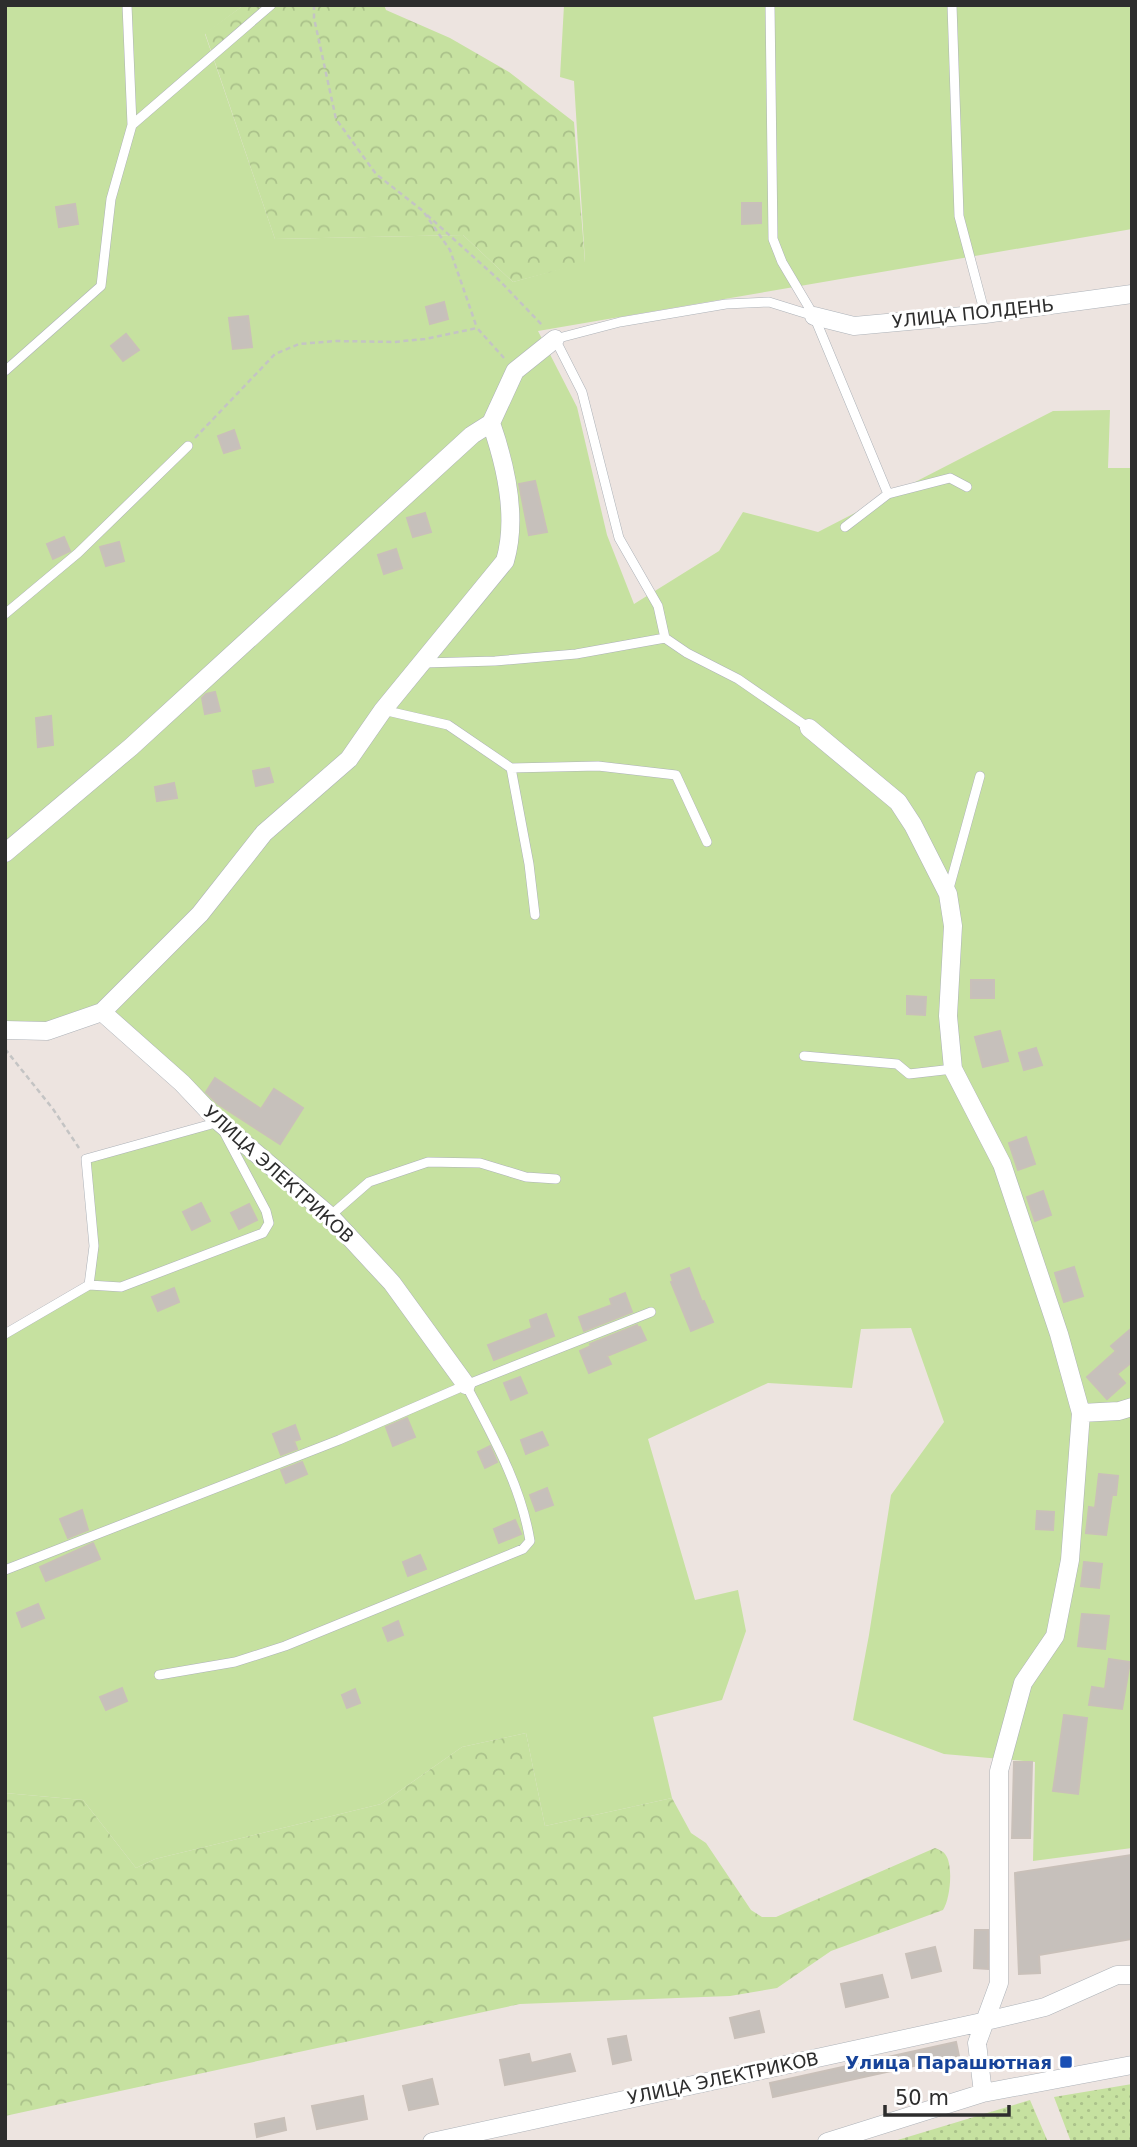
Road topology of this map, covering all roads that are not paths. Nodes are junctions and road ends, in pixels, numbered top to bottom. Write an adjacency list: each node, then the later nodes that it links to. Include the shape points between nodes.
1 (127, 5): 5 (lane)
2 (271, 5): 5 (lane)
3 (770, 5): 8 (lane, via 773,239)
4 (952, 5): 7 (lane, via 959,216)
5 (132, 125): 10 (lane, via 111,199 101,286)
6 (1132, 294): 7 (street, УЛИЦА ПОЛДЕНЬ)
7 (985, 314): 8 (street, УЛИЦА ПОЛДЕНЬ, via 854,326)
8 (814, 316): 9 (lane, via 769,302 726,304 620,321); 14 (lane)
9 (555, 339): 11 (street, via 515,371); 17 (lane, via 582,392 619,538 658,606)
10 (5, 371)
11 (491, 423): 18 (street, via 502,454 510,545 505,561); 24 (street, via 472,435 131,747)
12 (188, 446): 16 (lane, via 79,553)
13 (967, 487): 14 (lane, via 950,478)
14 (888, 494): 15 (lane)
15 (845, 527)
16 (5, 614)
17 (665, 638): 18 (lane, via 576,654); 20 (lane, via 738,679)
18 (422, 663): 19 (street)
19 (383, 710): 21 (lane, via 448,725); 27 (street, via 349,760 264,833 200,914)
20 (809, 728): 25 (street, via 898,803)
21 (511, 768): 23 (lane, via 598,766 676,775); 26 (lane)
22 (980, 776): 25 (lane)
23 (707, 842)
24 (5, 853)
25 (948, 894): 30 (street, via 953,926 948,1016)
26 (535, 915)
27 (102, 1012): 28 (street, via 47,1031); 31 (street, УЛИЦА ЭЛЕКТРИКОВ)
28 (5, 1030)
29 (804, 1056): 30 (lane, via 897,1064 909,1074)
30 (953, 1069): 39 (street, via 1002,1164)
31 (218, 1121): 33 (street, УЛИЦА ЭЛЕКТРИКОВ); 34 (lane, via 86,1159 94,1246); 34 (lane, via 266,1211 269,1223 263,1233 121,1287)
32 (556, 1179): 33 (lane, via 526,1177 480,1163 428,1162 369,1182)
33 (330, 1216): 37 (street, УЛИЦА ЭЛЕКТРИКОВ, via 392,1283)
34 (89, 1284): 36 (lane)
35 (651, 1312): 37 (lane)
36 (5, 1334)
37 (466, 1385): 40 (lane, via 339,1440); 41 (lane, via 503,1457 526,1517 530,1541 523,1549 285,1646 235,1662)
38 (1132, 1407): 39 (street)
39 (1081, 1413): 43 (street, via 1070,1560 1055,1636 1023,1684 999,1771 999,1983)
40 (5, 1570)
41 (159, 1675)
42 (1132, 1975): 43 (street, УЛИЦА ЭЛЕКТРИКОВ, via 1116,1975 1045,2007)
43 (982, 2022): 45 (street, via 976,2043); 46 (street, УЛИЦА ЭЛЕКТРИКОВ)
44 (1132, 2065): 45 (street)
45 (983, 2093): 47 (street)
46 (432, 2142)
47 (827, 2142)

